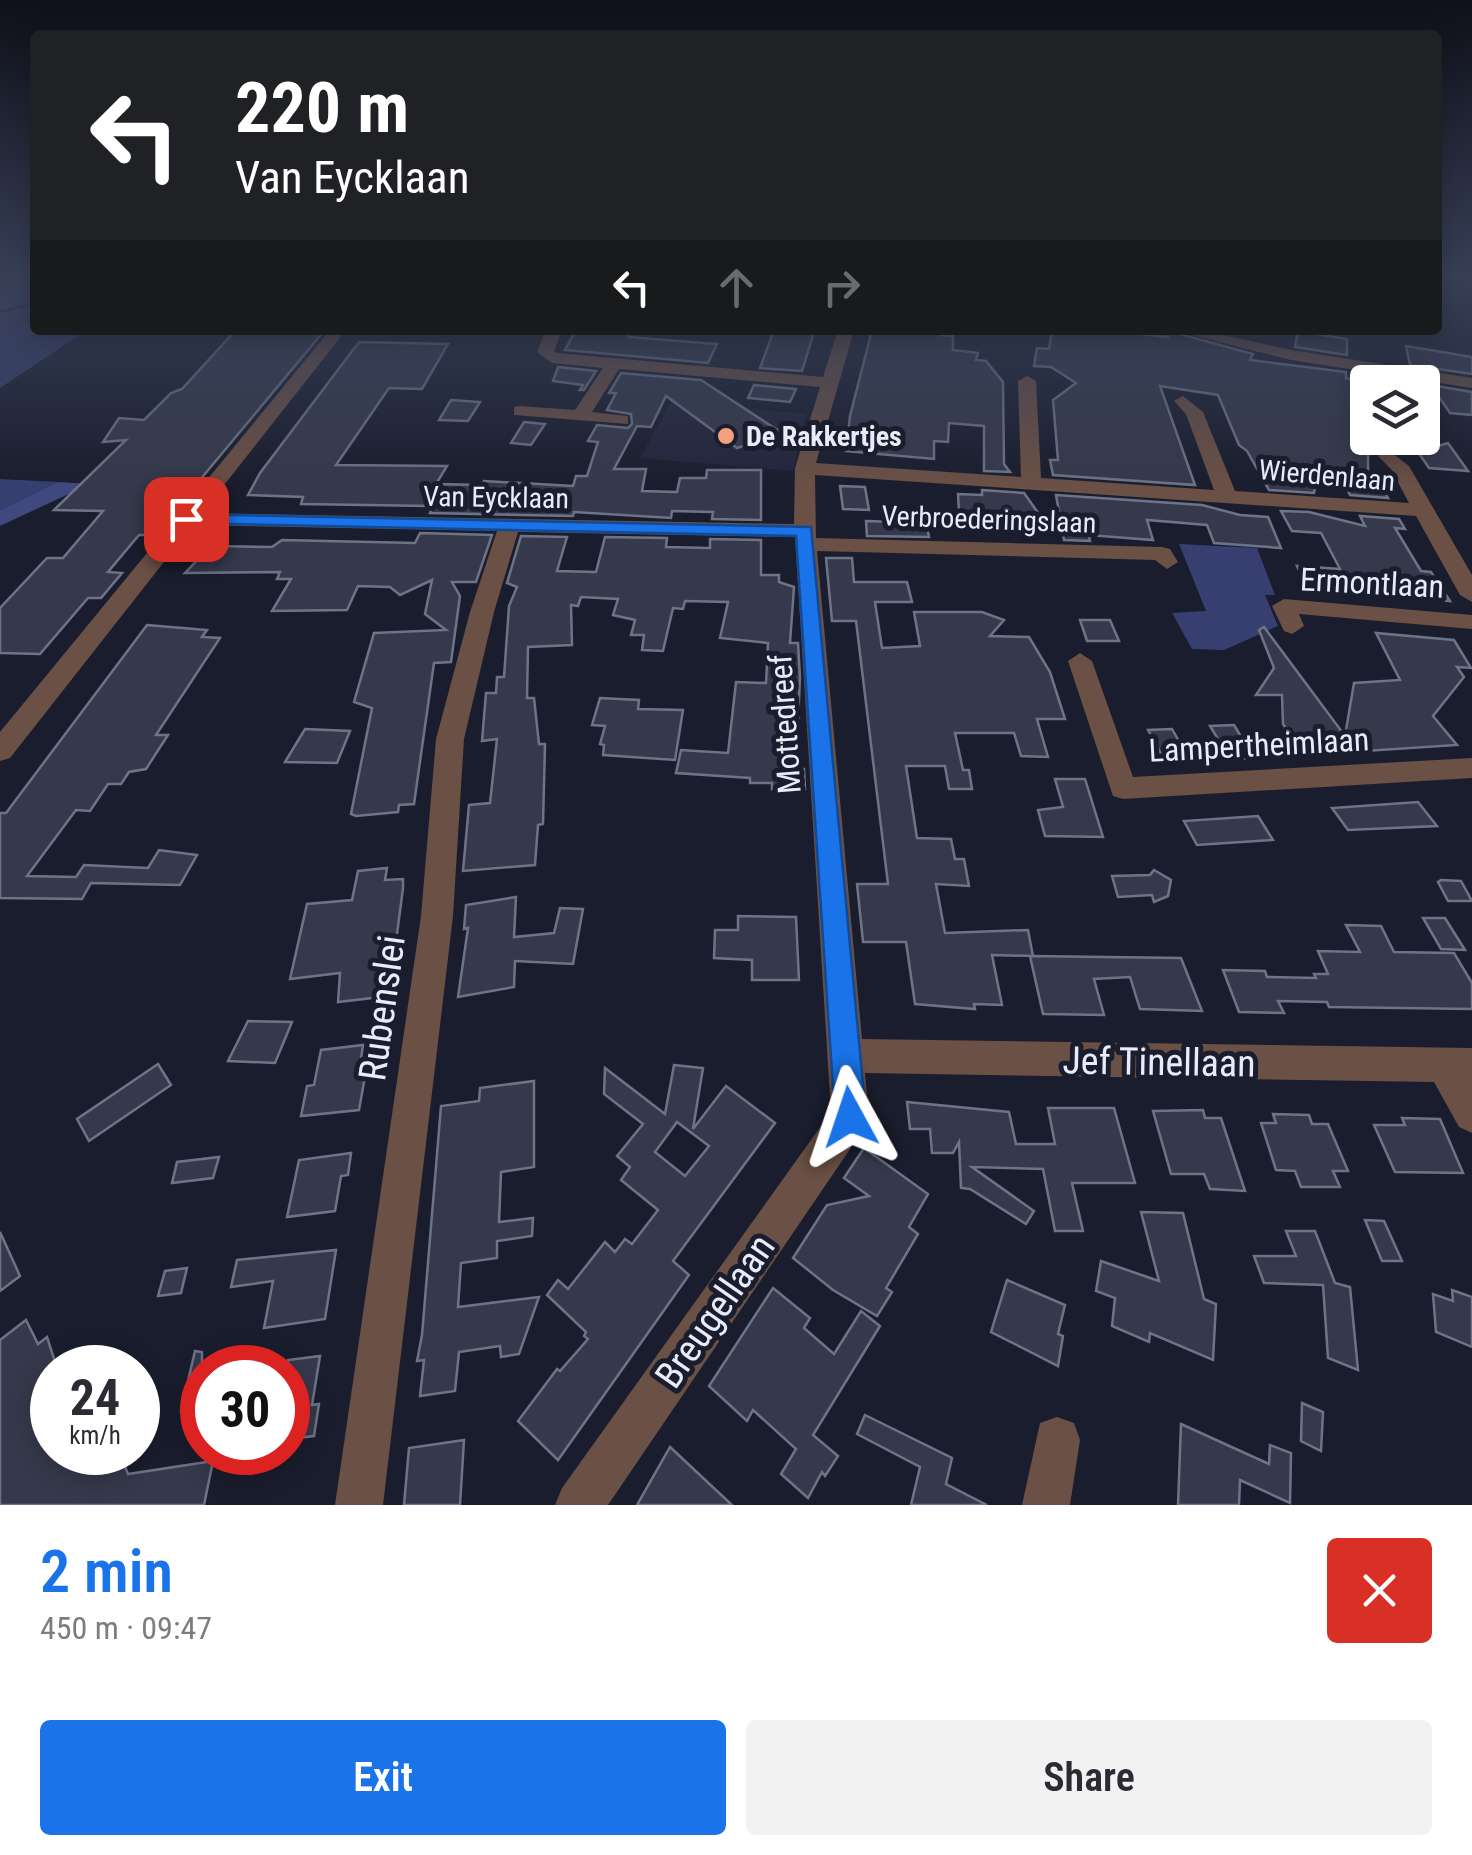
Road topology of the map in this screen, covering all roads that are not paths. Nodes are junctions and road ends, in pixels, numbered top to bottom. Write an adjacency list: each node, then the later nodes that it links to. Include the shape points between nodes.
1 (323, 348): 18 (street)
2 (548, 348): 5 (street, via 545,356)
3 (840, 348): 7 (street, Mottedreef)
4 (1261, 348): 8 (street)
5 (614, 364): 7 (street); 11 (street)
6 (1027, 381): 15 (street)
7 (830, 383): 14 (street, Mottedreef)
8 (1472, 383)
9 (1182, 401): 16 (street, Wierdenlaan, via 1194,412)
10 (520, 411): 11 (street)
11 (580, 416): 12 (street)
12 (622, 420)
13 (1388, 456): 17 (street, Wierdenlaan)
14 (805, 468): 15 (street, Wierdenlaan); 20 (street, Mottedreef)
15 (1032, 482): 16 (street, Wierdenlaan)
16 (1226, 494): 17 (street, Wierdenlaan)
17 (1423, 510): 22 (street, Wierdenlaan)
18 (186, 519): 19 (street, Van Eycklaan); 26 (street)
19 (509, 528): 20 (street, Van Eycklaan); 33 (street, Rubenslei, via 450,739 437,916)
20 (805, 537): 21 (street, Verbroederingslaan, via 1162,554); 28 (street, Mottedreef)
21 (1167, 562)
22 (1472, 595)
23 (1472, 622): 24 (street, Ermontlaan, via 1284,606)
24 (1292, 626)
25 (1080, 661): 27 (street, Lampertheimlaan, via 1124,788)
26 (0, 751)
27 (1472, 768)
28 (846, 1056): 29 (street, Jef Tinellaan); 31 (street, Mottedreef)
29 (1459, 1066): 30 (street)
30 (1472, 1114)
31 (850, 1117): 34 (street, Breugellaan)
32 (1057, 1440): 35 (street)
33 (359, 1505)
34 (580, 1505)
35 (1046, 1505)

